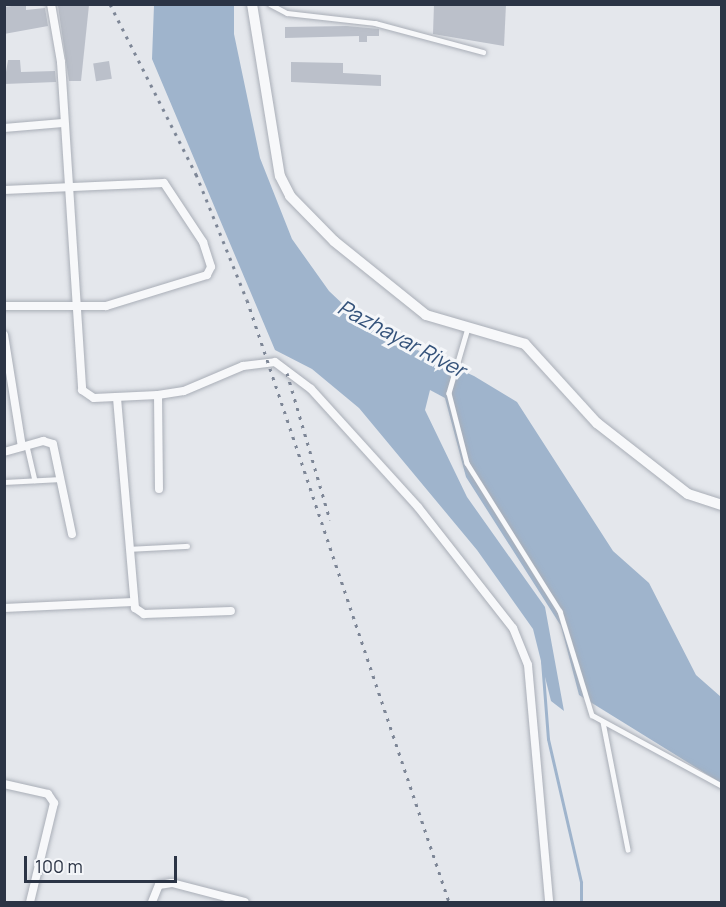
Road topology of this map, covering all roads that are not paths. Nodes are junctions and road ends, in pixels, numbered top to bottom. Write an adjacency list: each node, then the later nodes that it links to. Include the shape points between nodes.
1 (51, 4): 5 (street)
2 (252, 4): 11 (street, via 280,176 290,196 333,241 426,315)
3 (270, 4): 4 (lane, via 288,13 375,23)
4 (483, 52)
5 (63, 123): 6 (street); 7 (street)
6 (4, 128)
7 (67, 184): 8 (street); 10 (street); 10 (street, via 168,184 203,242 211,267 207,275 106,306)
8 (4, 190)
9 (4, 306): 10 (street)
10 (73, 306): 14 (street, via 82,390 94,399)
11 (468, 328): 21 (street, via 525,344 597,423 688,494); 28 (lane, via 449,393 467,463 560,611 588,707)
12 (5, 336): 15 (street)
13 (158, 395): 14 (street); 20 (street); 35 (street, via 268,360 289,368 418,507 513,628 528,665)
14 (117, 398): 24 (street)
15 (24, 446): 16 (street); 17 (street, via 53,444); 18 (lane)
16 (4, 452)
17 (61, 479): 18 (lane); 22 (street)
18 (35, 480): 19 (lane)
19 (4, 482)
20 (159, 489)
21 (722, 505)
22 (72, 534)
23 (188, 546): 24 (lane)
24 (129, 549): 25 (street)
25 (133, 602): 26 (street); 27 (street, via 144,614)
26 (4, 608)
27 (231, 611)
28 (603, 723): 30 (lane, via 615,724); 31 (lane)
29 (4, 784): 32 (street, via 48,794 54,803)
30 (722, 786)
31 (628, 850)
32 (30, 903)
33 (152, 903): 34 (street, via 159,885 172,883)
34 (245, 903)
35 (549, 903)

